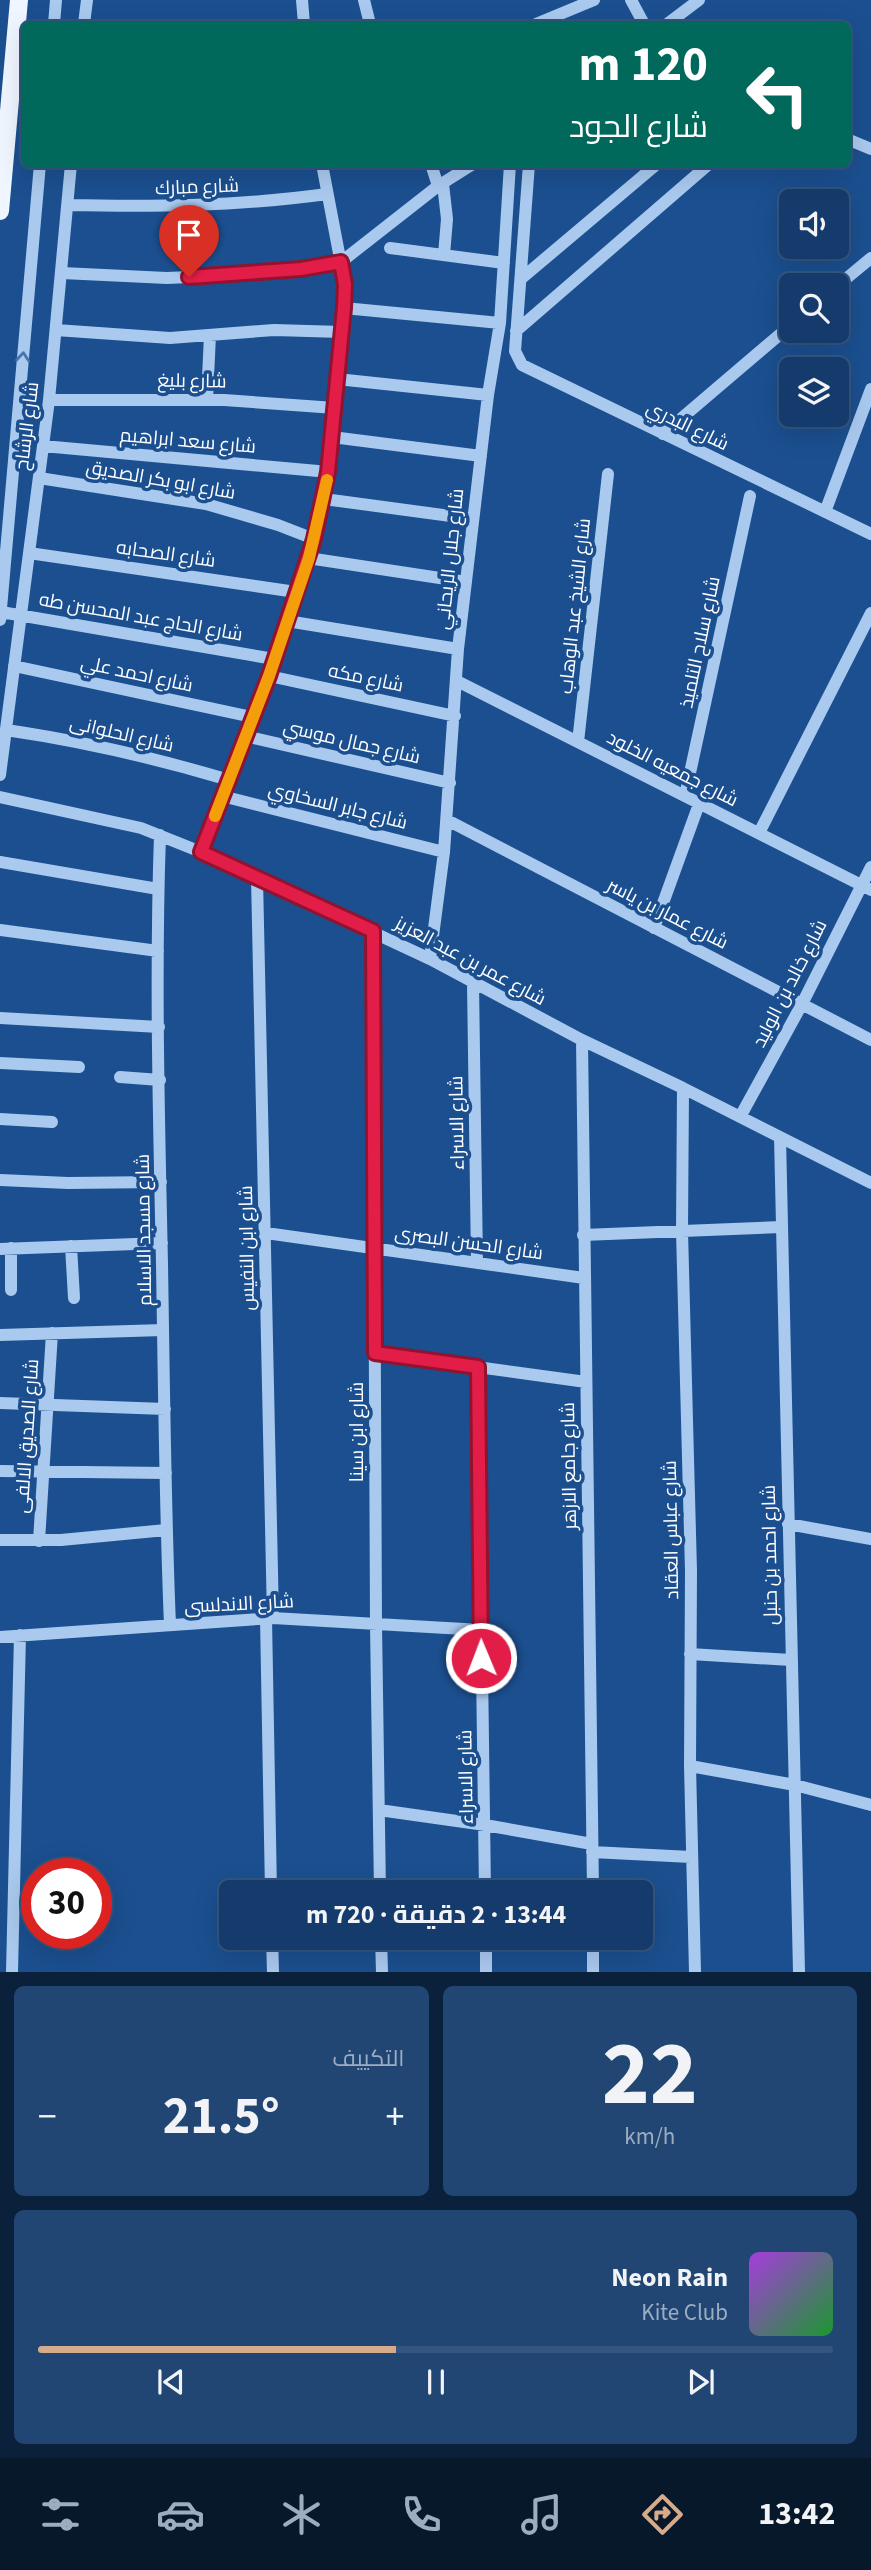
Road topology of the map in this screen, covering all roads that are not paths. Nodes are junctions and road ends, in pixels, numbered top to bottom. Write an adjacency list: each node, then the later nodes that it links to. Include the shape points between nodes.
1 (19, 0): 30 (main road)
2 (56, 0): 9 (street)
3 (87, 0): 10 (street)
4 (302, 0): 11 (street)
5 (364, 0): 12 (street)
6 (594, 0): 13 (street)
7 (631, 0): 14 (street)
8 (699, 0): 15 (street)
9 (54, 21)
10 (84, 21)
11 (304, 21)
12 (369, 21)
13 (543, 21)
14 (642, 21)
15 (671, 21)
16 (851, 141): 17 (street)
17 (871, 149)
18 (40, 168): 71 (street, one-way to 18)
19 (71, 168): 29 (street, شارع الرشاح)
20 (323, 168): 28 (street)
21 (433, 168): 27 (street)
22 (467, 168): 27 (street)
23 (510, 168): 35 (street, شارع جلال الريحاني)
24 (529, 168): 38 (street)
25 (652, 168): 38 (street)
26 (704, 168): 42 (street)
27 (440, 185): 32 (street, via 447,219); 34 (street)
28 (327, 194): 29 (street, شارع مبارك, via 201,206); 34 (street)
29 (68, 205): 36 (street, شارع الرشاح)
30 (0, 211)
31 (390, 248): 32 (street)
32 (444, 255): 35 (street)
33 (871, 258): 37 (street)
34 (341, 262): 36 (street, via 200,277); 39 (street)
35 (504, 262): 40 (street, شارع جلال الريحاني)
36 (62, 273): 41 (street, شارع الرشاح)
37 (849, 276)
38 (522, 278): 42 (street)
39 (344, 308): 40 (street); 43 (street)
40 (500, 323): 48 (street, شارع جلال الريحاني)
41 (56, 330): 44 (street, via 170,338); 50 (street, شارع الرشاح)
42 (516, 331): 52 (street, شارع البدري, via 515,351 522,365)
43 (342, 332): 44 (street, via 274,330); 46 (street)
44 (210, 335): 49 (street)
45 (779, 335): 52 (street)
46 (337, 379): 48 (street); 51 (street)
47 (871, 389): 61 (street)
48 (488, 395): 55 (street, شارع جلال الريحاني)
49 (207, 399): 50 (street, شارع بليغ); 51 (street, شارع بليغ)
50 (49, 400): 54 (street, شارع الرشاح)
51 (335, 408): 53 (street)
52 (663, 434): 61 (street, شارع البدري)
53 (332, 437): 55 (street); 56 (street)
54 (43, 446): 56 (street, شارع سعد ابراهيم); 58 (street, شارع الرشاح)
55 (481, 456): 62 (street, شارع جلال الريحاني)
56 (328, 472): 60 (street)
57 (608, 474): 82 (street, شارع الشيخ عبد الوهاب)
58 (39, 478): 64 (street, شارع ابو بكر الصديق, via 206,503); 65 (street, شارع الرشاح)
59 (750, 496): 87 (street, شارع سلاح التلميذ)
60 (324, 499): 62 (street); 64 (street)
61 (825, 512): 63 (street, شارع البدري)
62 (473, 519): 67 (street, شارع جلال الريحاني)
63 (871, 534)
64 (314, 539): 66 (street)
65 (29, 553): 68 (street, شارع الصحابه); 70 (street, شارع الرشاح)
66 (309, 558): 67 (street); 68 (street)
67 (466, 582): 73 (street, شارع جلال الريحاني)
68 (296, 592): 72 (street)
69 (871, 613): 91 (street)
70 (21, 615): 71 (street, شارع الحاج عبد المحسن طه); 74 (street, شارع الحاج عبد المحسن طه); 75 (street, شارع الرشاح)
71 (1, 616)
72 (287, 621): 73 (street); 74 (street)
73 (458, 649): 77 (street, شارع جلال الريحاني)
74 (274, 659): 76 (street)
75 (14, 666): 79 (street, شارع احمد علي); 80 (street, شارع الرشاح)
76 (269, 676): 78 (street, شارع مكه); 79 (street)
77 (457, 681): 78 (street, شارع جلال الريحاني); 82 (street, شارع جمعيه الخلود)
78 (455, 716): 85 (street, شارع جلال الريحاني)
79 (252, 717): 81 (street)
80 (6, 730): 83 (street, شارع الرشاح); 84 (street, شارع الحلوانى, via 129,752)
81 (245, 736): 84 (street); 85 (street, شارع جمال موسي)
82 (578, 742): 87 (street, شارع جمعيه الخلود)
83 (0, 775)
84 (229, 780): 86 (street)
85 (450, 783): 90 (street, شارع جلال الريحاني)
86 (222, 796): 93 (street); 94 (street, شارع جابر السخاوي)
87 (685, 796): 89 (street, شارع جمعيه الخلود)
88 (0, 797): 92 (street, شارع عمر بن عبد العزيز)
89 (699, 804): 91 (street, شارع جمعيه الخلود); 100 (street)
90 (447, 820): 94 (street, شارع جلال الريحاني); 100 (street, شارع عمار بن ياسر)
91 (759, 833): 98 (street, شارع جمعيه الخلود)
92 (160, 835): 93 (street, شارع عمر بن عبد العزيز); 99 (street, شارع مسجد الاسلام)
93 (201, 852): 97 (street, شارع عمر بن عبد العزيز)
94 (444, 852): 104 (street, شارع جلال الريحاني)
95 (0, 862): 99 (street)
96 (871, 866): 98 (street, شارع خالد بن الوليد)
97 (257, 878): 102 (street, شارع عمر بن عبد العزيز); 125 (street, شارع ابن النفيس)
98 (866, 887): 106 (street, شارع خالد بن الوليد)
99 (158, 889): 103 (street, شارع مسجد الاسلام)
100 (654, 928): 106 (street, شارع عمار بن ياسر)
101 (0, 930): 103 (street)
102 (373, 931): 104 (street, شارع عمر بن عبد العزيز); 130 (street, شارع ابن سينا)
103 (159, 951): 108 (street, شارع مسجد الاسلام)
104 (430, 959): 105 (street, شارع عمر بن عبد العزيز)
105 (473, 983): 109 (street, شارع عمر بن عبد العزيز); 131 (street, شارع الاسراء)
106 (802, 1004): 110 (street, شارع عمار بن ياسر); 116 (street, شارع خالد بن الوليد)
107 (0, 1018): 108 (street)
108 (159, 1027): 114 (street, شارع مسجد الاسلام)
109 (582, 1040): 115 (street, شارع عمر بن عبد العزيز); 126 (street, شارع جامع الازهر)
110 (871, 1040)
111 (0, 1063): 112 (street)
112 (79, 1068)
113 (120, 1077): 114 (street)
114 (160, 1080): 121 (street, شارع مسجد الاسلام)
115 (683, 1088): 116 (street, شارع عمر بن عبد العزيز); 124 (street, شارع عباس العقاد)
116 (740, 1117): 119 (street, شارع عمر بن عبد العزيز)
117 (0, 1119): 118 (street)
118 (52, 1122)
119 (780, 1137): 122 (street, شارع عمر بن عبد العزيز); 123 (street, شارع احمد بن حنبل)
120 (0, 1180): 121 (street)
121 (161, 1182): 127 (street, شارع مسجد الاسلام)
122 (871, 1183)
123 (781, 1227): 124 (street); 147 (street, شارع احمد بن حنبل)
124 (682, 1231): 126 (street); 158 (street, شارع عباس العقاد)
125 (266, 1233): 130 (street, شارع الحسن البصرى); 152 (street, شارع ابن النفيس)
126 (583, 1235): 132 (street, شارع جامع الازهر)
127 (162, 1243): 128 (street); 135 (street, شارع مسجد الاسلام)
128 (71, 1246): 129 (street); 134 (street)
129 (5, 1248): 133 (street)
130 (374, 1249): 131 (street, شارع الحسن البصرى); 138 (street, شارع ابن سينا)
131 (477, 1263): 132 (street, شارع الحسن البصرى)
132 (584, 1278): 140 (street, شارع جامع الازهر)
133 (10, 1290)
134 (74, 1298)
135 (163, 1330): 136 (street); 143 (street, شارع مسجد الاسلام)
136 (52, 1333): 137 (street); 142 (street, شارع الصديق الالفى)
137 (0, 1335)
138 (375, 1353): 139 (street); 154 (street, شارع ابن سينا)
139 (478, 1367): 140 (street); 155 (street, شارع الاسراء)
140 (586, 1382): 165 (street, شارع جامع الازهر)
141 (0, 1404): 142 (street)
142 (48, 1405): 143 (street); 145 (street, شارع الصديق الالفى)
143 (165, 1409): 146 (street, شارع مسجد الاسلام)
144 (0, 1471): 145 (street)
145 (43, 1471): 146 (street); 151 (street, شارع الصديق الالفى)
146 (166, 1473): 148 (street, شارع مسجد الاسلام)
147 (788, 1524): 149 (street); 159 (street, شارع احمد بن حنبل)
148 (166, 1530): 151 (street); 153 (street, شارع مسجد الاسلام)
149 (871, 1539)
150 (0, 1540): 151 (street)
151 (39, 1541)
152 (270, 1618): 153 (street, شارع الاندلسى); 154 (street, شارع الاندلسى); 167 (street, شارع ابن النفيس)
153 (170, 1625): 156 (street, شارع الاندلسى)
154 (376, 1625): 155 (street, شارع الاندلسى); 163 (street, شارع ابن سينا)
155 (481, 1630): 164 (street, شارع الاسراء)
156 (20, 1635): 157 (street, شارع الاندلسى); 175 (street)
157 (0, 1637)
158 (690, 1654): 159 (street); 160 (street, شارع عباس العقاد)
159 (791, 1660): 161 (street, شارع احمد بن حنبل)
160 (690, 1766): 161 (street); 166 (street, شارع عباس العقاد)
161 (794, 1785): 162 (street); 181 (street, شارع احمد بن حنبل)
162 (871, 1805)
163 (379, 1810): 164 (street); 168 (street, شارع ابن سينا)
164 (485, 1825): 165 (street); 169 (street, شارع الاسراء)
165 (592, 1848): 166 (street); 170 (street, شارع جامع الازهر)
166 (691, 1857): 180 (street, شارع عباس العقاد)
167 (271, 1880)
168 (380, 1880)
169 (485, 1880)
170 (593, 1880)
171 (272, 1950): 176 (street)
172 (381, 1950): 177 (street)
173 (486, 1950): 178 (street)
174 (593, 1950): 179 (street)
175 (12, 1972)
176 (273, 1972)
177 (382, 1972)
178 (486, 1972)
179 (593, 1972)
180 (695, 1972)
181 (799, 1972)

